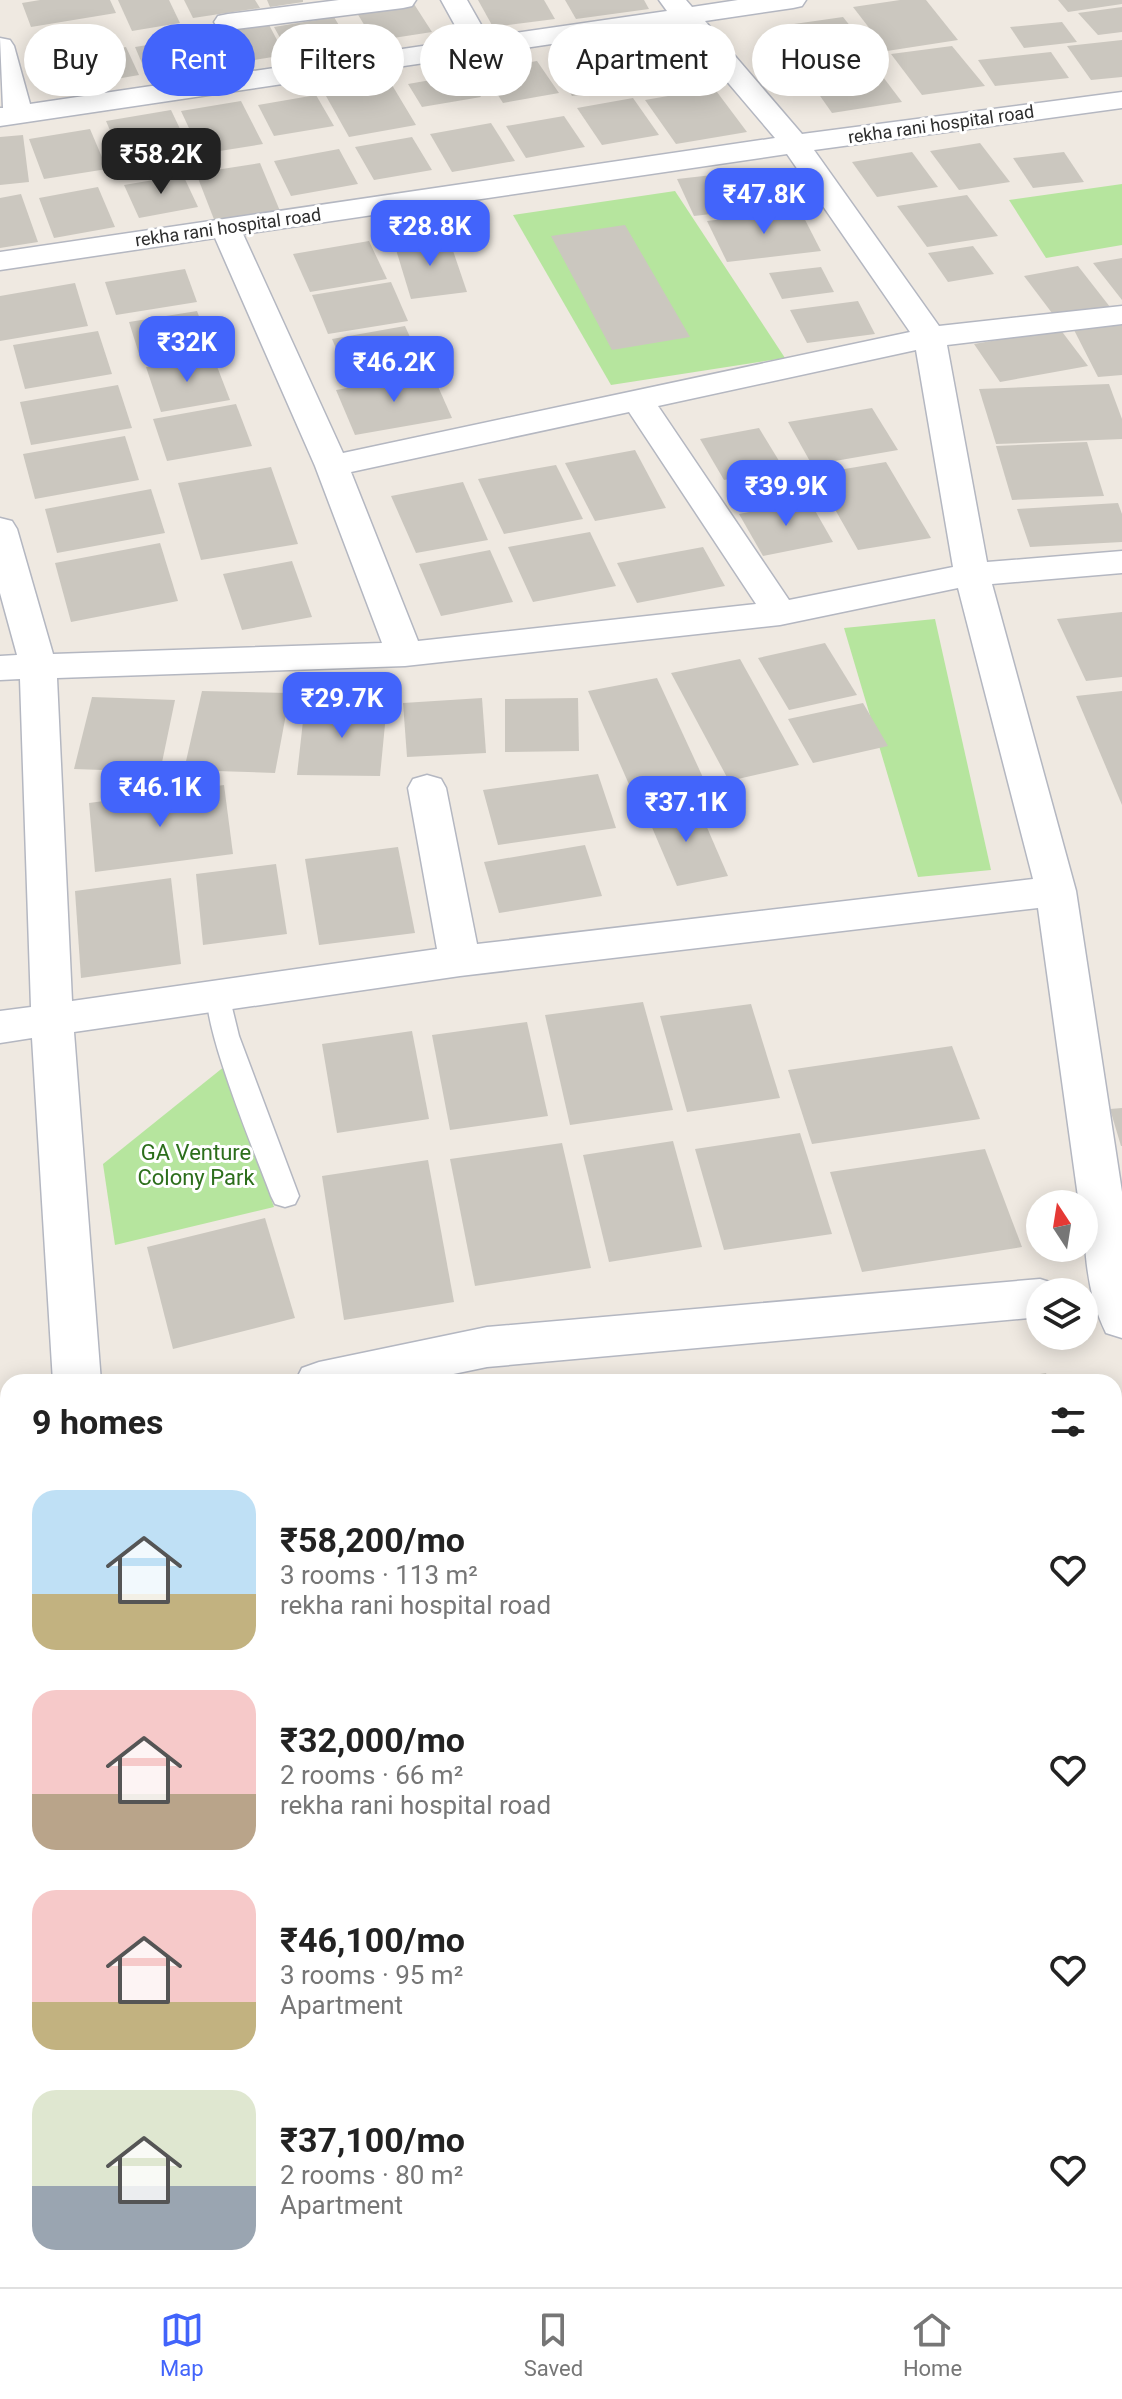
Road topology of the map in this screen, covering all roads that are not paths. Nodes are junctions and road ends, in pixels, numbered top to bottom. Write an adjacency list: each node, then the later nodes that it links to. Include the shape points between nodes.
1 (403, 0): 5 (street)
2 (454, 0): 6 (street)
3 (793, 0): 4 (street)
4 (678, 9): 7 (street); 12 (street)
5 (228, 22)
6 (468, 24)
7 (532, 38)
8 (0, 46): 11 (street)
9 (420, 57): 11 (street)
10 (1122, 100): 12 (street, rekha rani hospital road)
11 (9, 115)
12 (795, 144): 13 (street, rekha rani hospital road); 16 (street)
13 (225, 227): 14 (street, rekha rani hospital road); 18 (street)
14 (0, 261)
15 (1122, 315): 16 (street)
16 (930, 337): 17 (street); 21 (street)
17 (638, 400): 18 (street); 22 (street)
18 (332, 466): 23 (street)
19 (0, 529): 24 (street)
20 (1122, 562): 21 (street)
21 (972, 574): 22 (street); 26 (street)
22 (780, 613): 23 (street)
23 (405, 654): 24 (street)
24 (19, 667): 29 (street)
25 (427, 788): 27 (street)
26 (1056, 891): 27 (street); 33 (street)
27 (460, 961): 28 (street)
28 (218, 994): 29 (street); 31 (lane, via 226,1036)
29 (52, 1017): 30 (street); 34 (street)
30 (0, 1027)
31 (285, 1196)
32 (1026, 1299): 35 (street, via 487,1347)
33 (1107, 1301)
34 (76, 1374)
35 (357, 1374)

